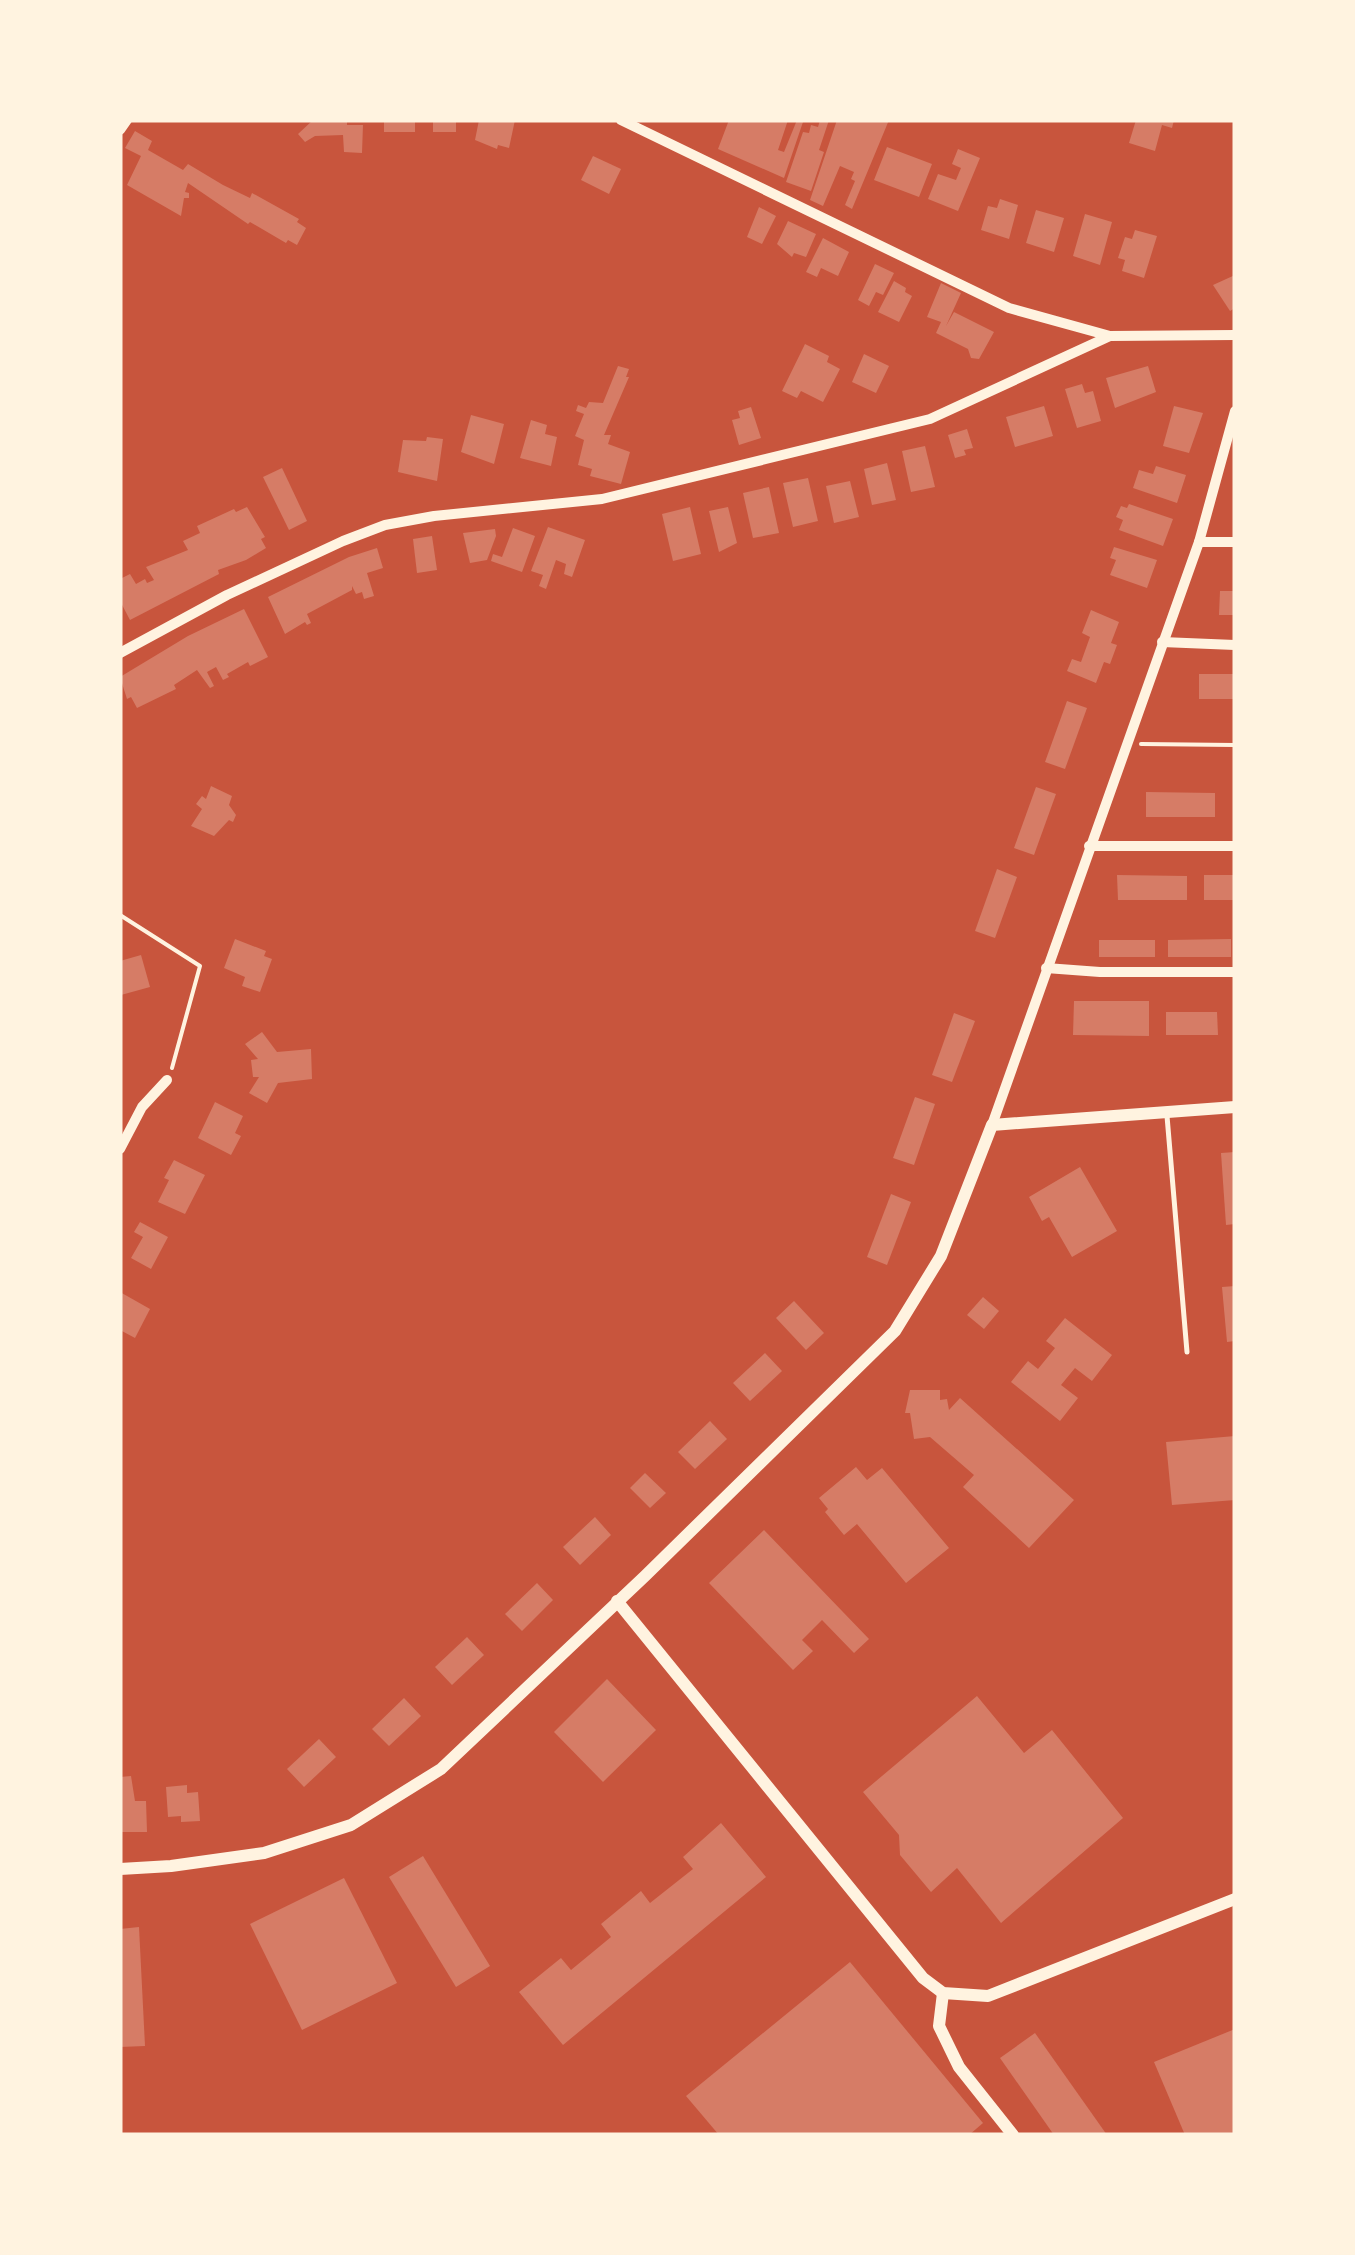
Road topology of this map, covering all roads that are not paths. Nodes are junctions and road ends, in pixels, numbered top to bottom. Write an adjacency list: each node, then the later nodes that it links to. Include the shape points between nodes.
1 (128, 120): 3 (street)
2 (621, 120): 5 (street, via 1009,308)
3 (120, 130)
4 (1235, 335): 5 (street)
5 (1110, 336): 11 (street, via 930,419 602,499 422,518 366,532)
6 (1235, 411): 7 (street)
7 (1199, 542): 8 (street); 9 (street)
8 (1235, 542)
9 (1162, 642): 10 (street); 12 (street)
10 (1235, 645)
11 (120, 653)
12 (1089, 846): 13 (street); 14 (street)
13 (1235, 846)
14 (1046, 968): 15 (street); 19 (street)
15 (1235, 972)
16 (168, 1080): 20 (street, via 142,1107)
17 (1235, 1107): 18 (street)
18 (1167, 1114): 19 (street); 21 (lane)
19 (992, 1125): 22 (street, via 941,1256 894,1332)
20 (120, 1149)
21 (1187, 1352)
22 (617, 1602): 23 (street, via 441,1769 350,1825 264,1853); 25 (street, via 923,1978)
23 (120, 1869)
24 (1235, 1899): 25 (street, via 988,1996)
25 (943, 1993): 26 (street, via 939,2026 959,2068)
26 (1013, 2135)

